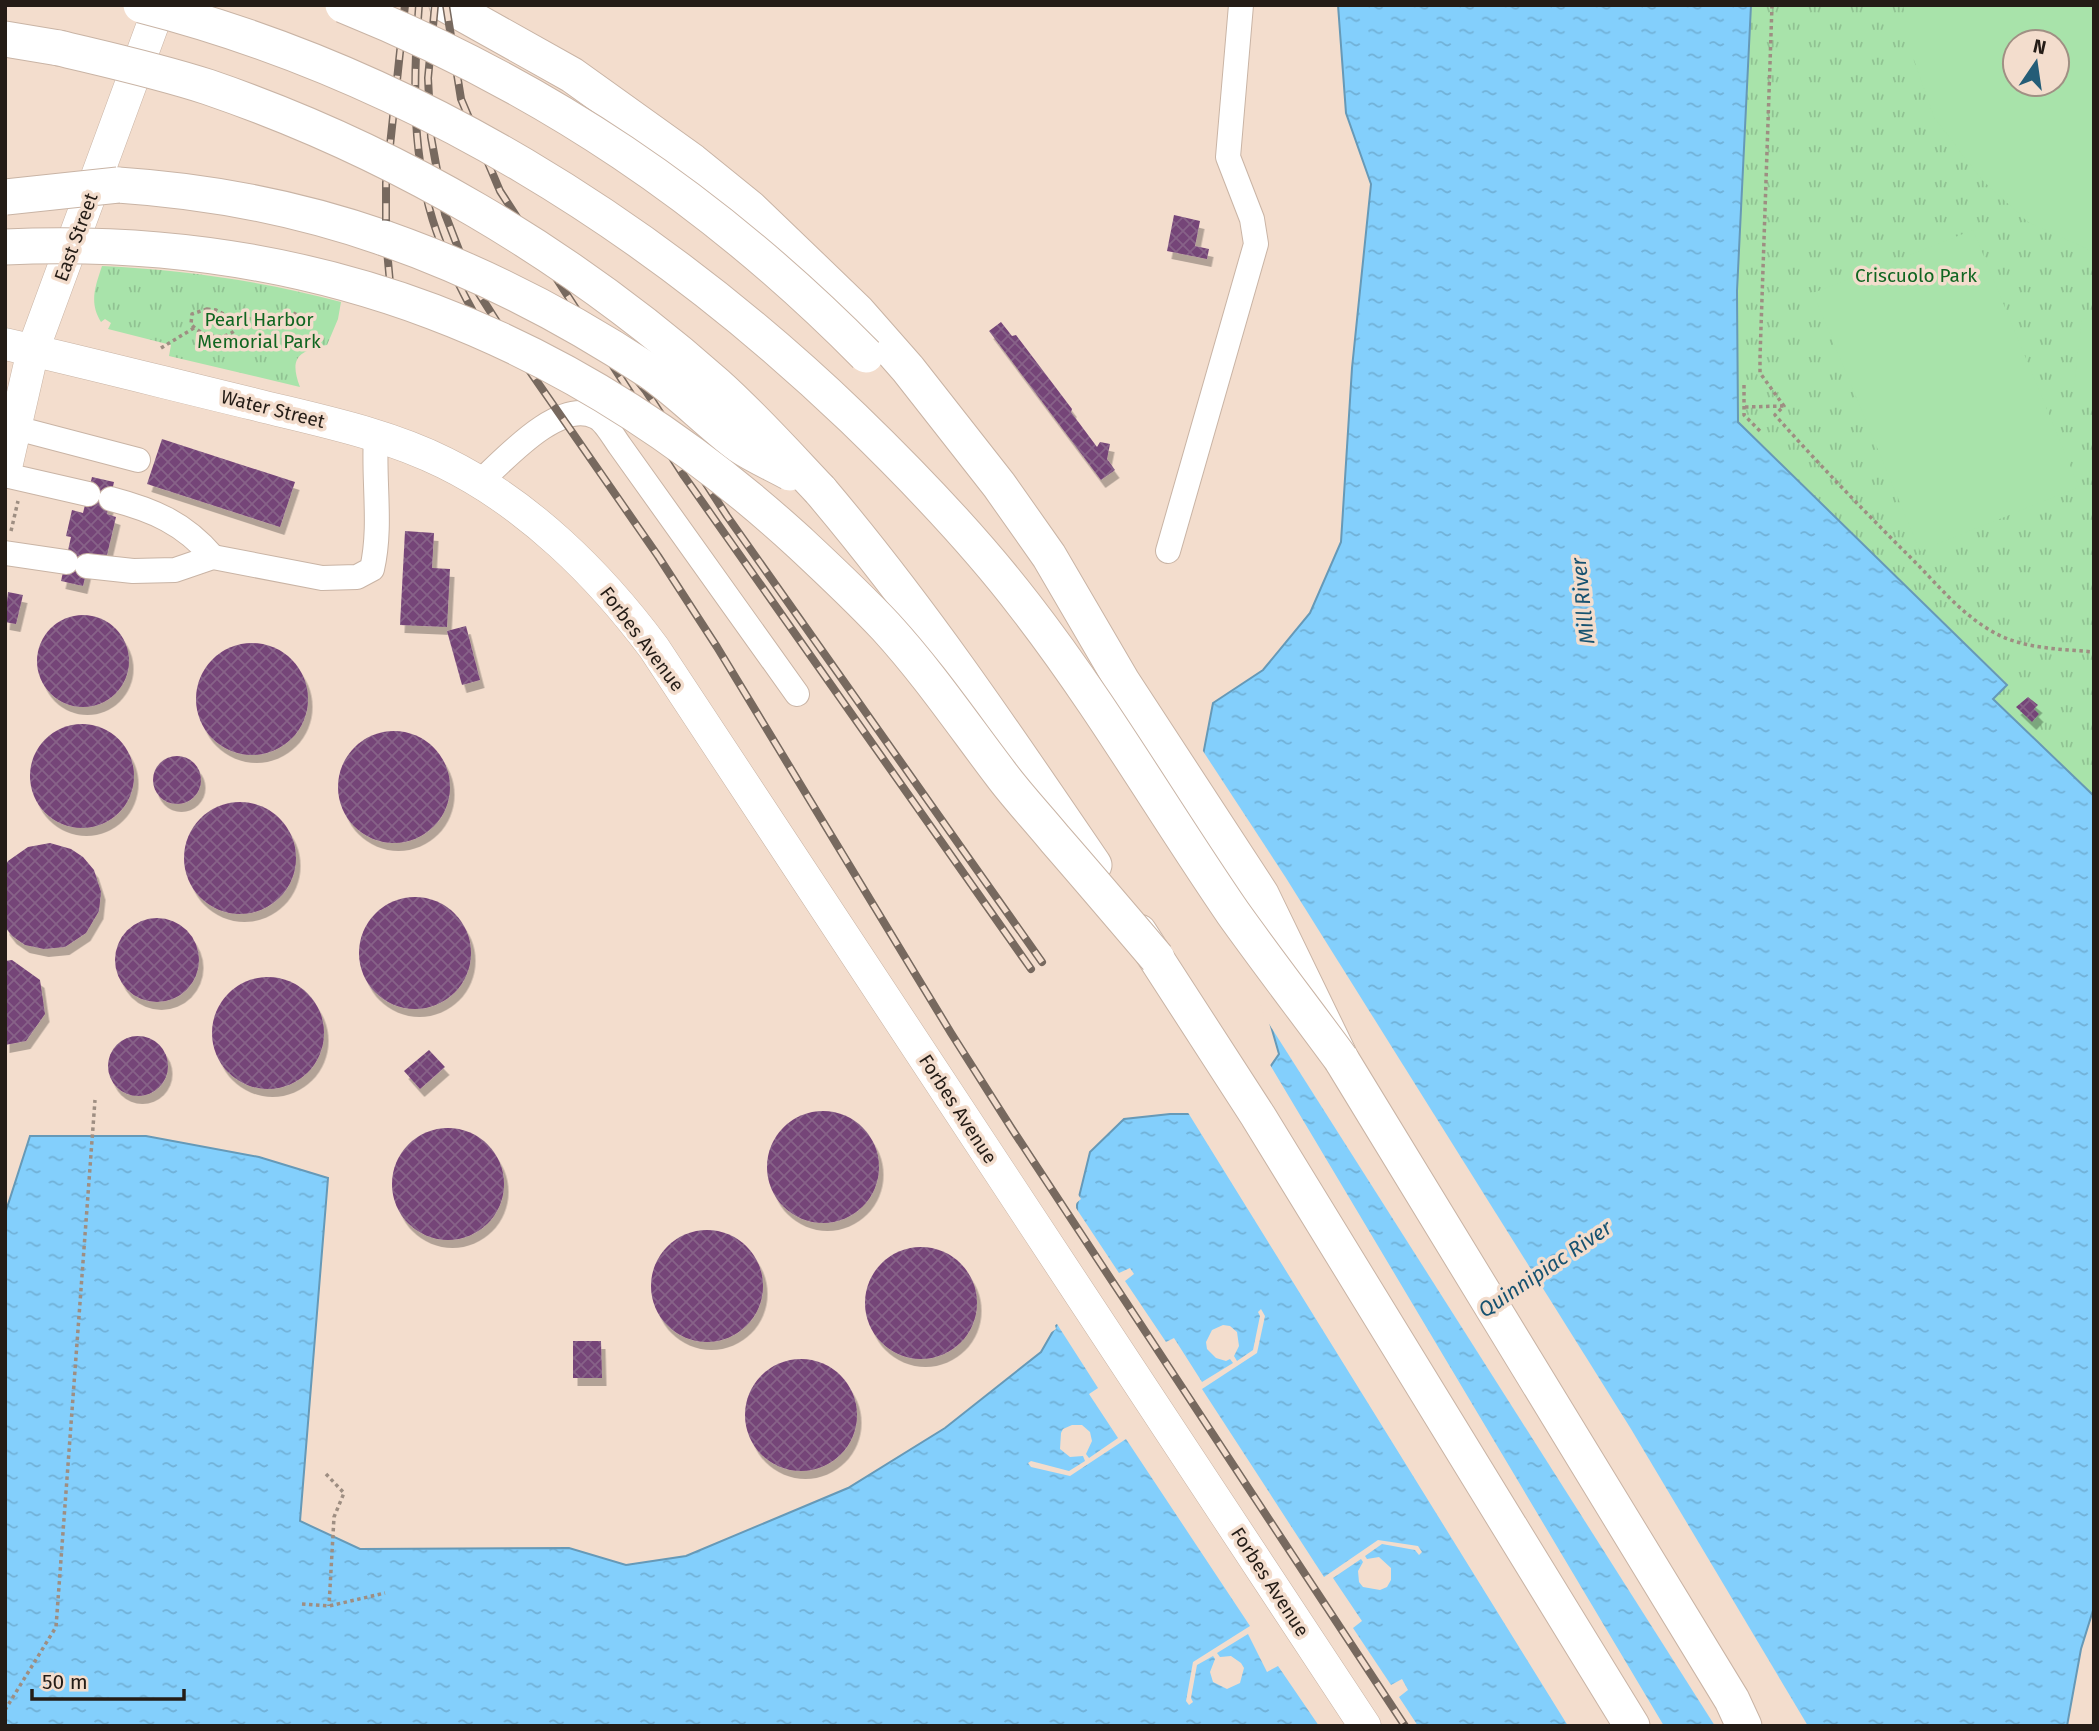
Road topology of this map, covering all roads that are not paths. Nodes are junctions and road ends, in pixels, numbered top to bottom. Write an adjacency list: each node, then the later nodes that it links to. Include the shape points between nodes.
1 (141, 5): 23 (highway, bridge, via 323,65 455,127 522,164 647,245 764,336 925,489 1024,604 1112,726 1233,912)
2 (160, 5): 9 (main road, East Street)
3 (343, 5): 20 (highway, bridge, via 422,38 536,97 660,177 764,258 866,355 938,438)
4 (447, 5): 20 (highway, via 572,75 692,161 750,208 858,311 999,485 1049,556)
5 (1241, 5): 17 (lane, via 1228,157 1252,219 1256,244)
6 (5, 38): 15 (highway, bridge, via 206,86 332,135 411,173 540,248 659,337 717,385)
7 (7, 188): 15 (highway, bridge, via 118,185 195,192 309,214 384,237 463,267 614,349 687,398 740,445)
8 (5, 247): 22 (highway, bridge, via 166,250 314,275 468,325 519,347 617,402 702,460 852,591 944,696 1001,775)
9 (19, 347): 10 (main road, East Street); 11 (main road, Water Street)
10 (16, 428): 12 (lane); 13 (main road, East Street)
11 (376, 436): 14 (main road, Water Street); 19 (lane, via 372,569 358,577 322,578)
12 (138, 460)
13 (5, 474): 19 (lane, via 163,516 187,529)
14 (480, 482): 16 (main road, Water Street); 21 (lane, via 539,429 579,413 597,417)
15 (820, 490): 22 (highway, bridge, via 869,548 1013,747)
16 (524, 515): 24 (main road, Forbes Avenue, via 609,591 647,638)
17 (1168, 551)
18 (5, 553): 19 (lane, via 134,571 174,570)
19 (213, 557)
20 (1122, 681): 23 (highway, bridge, via 1261,894)
21 (797, 694)
22 (1157, 958): 25 (highway)
23 (1340, 1059): 26 (highway)
24 (1365, 1726)
25 (1632, 1726)
26 (1744, 1726)

